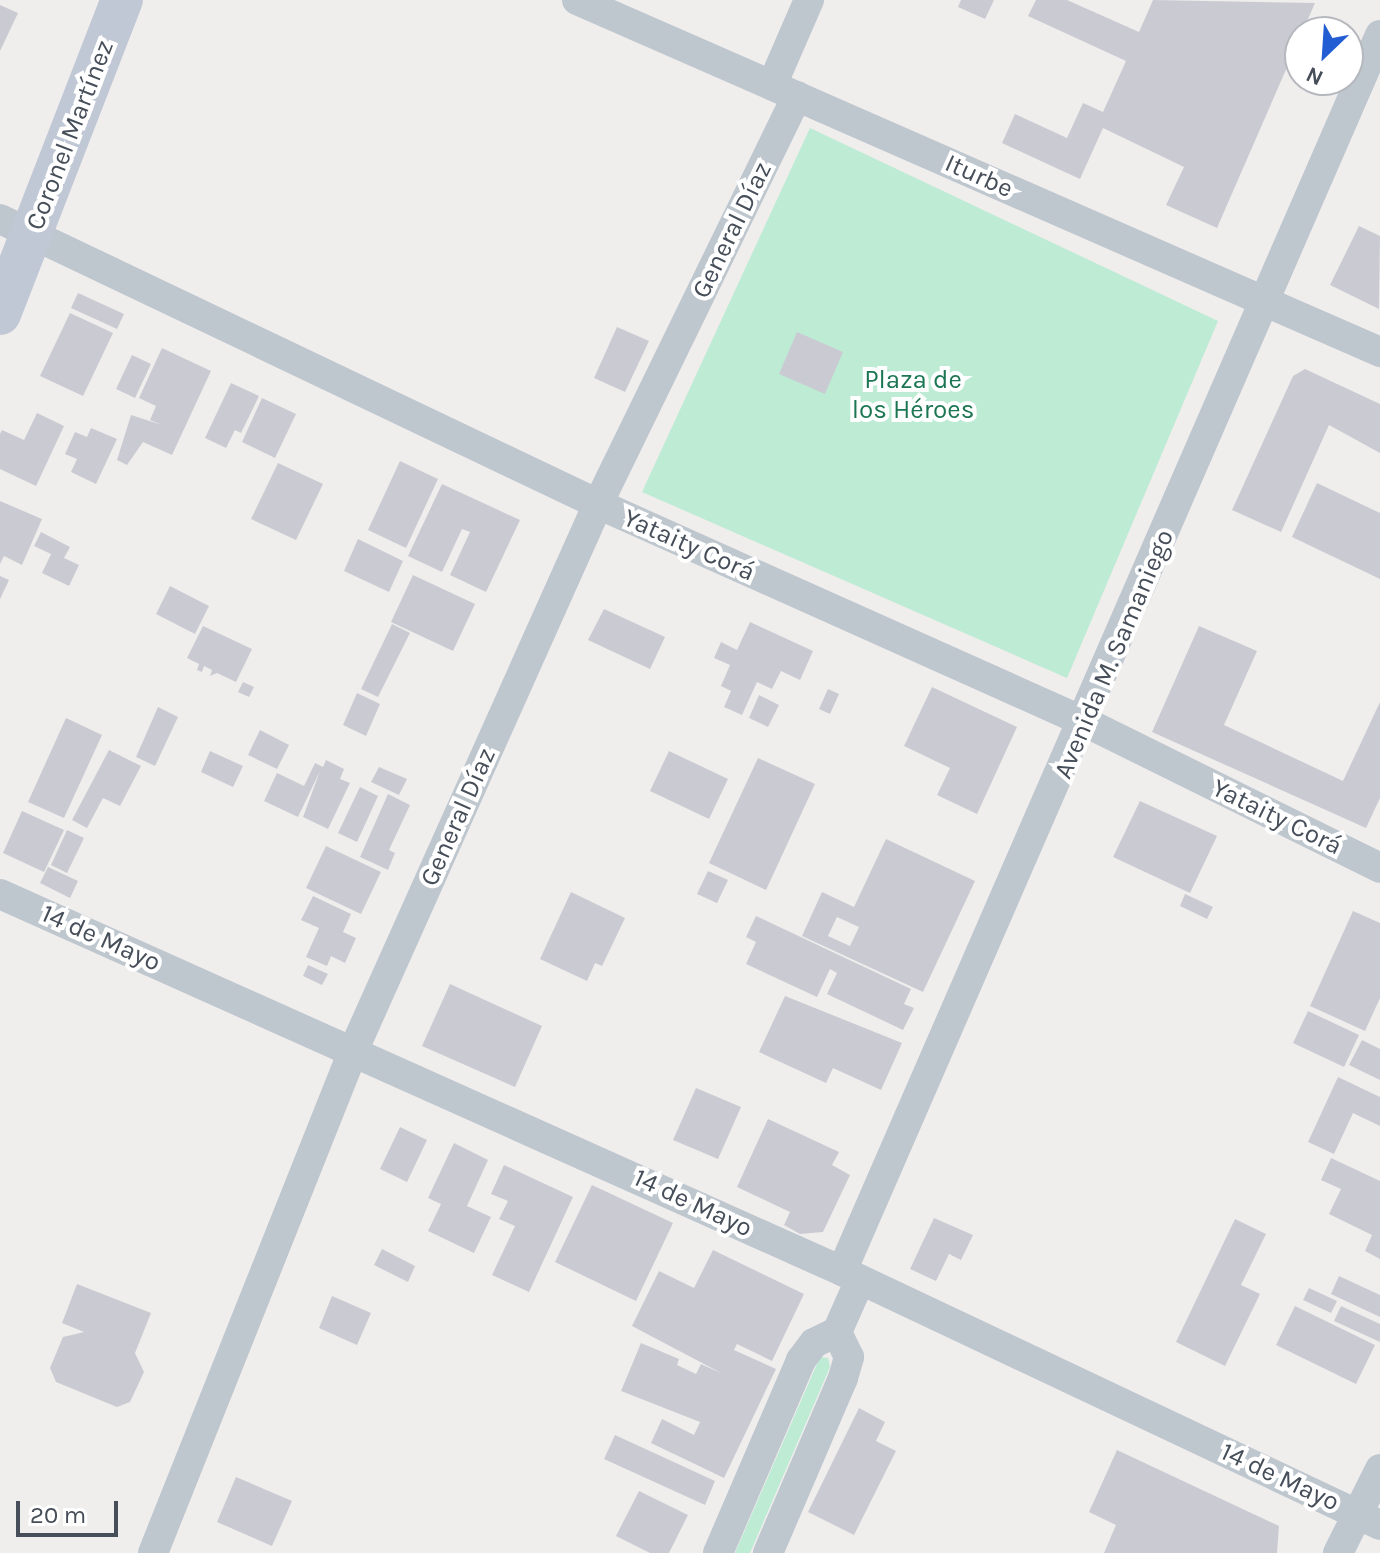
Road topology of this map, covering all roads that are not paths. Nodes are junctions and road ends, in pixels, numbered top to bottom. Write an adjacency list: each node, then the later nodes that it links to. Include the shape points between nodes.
1 (122, 0): 6 (street, Coronel Martínez)
2 (577, 0): 5 (street, Iturbe)
3 (809, 0): 5 (street, General Díaz)
4 (1380, 35): 7 (street, Avenida M. Samaniego)
5 (785, 91): 7 (street, Iturbe); 10 (street, General Díaz)
6 (16, 227): 8 (street, Coronel Martínez); 10 (street, Yataity Corá)
7 (1265, 301): 9 (street, Iturbe); 11 (street, Avenida M. Samaniego)
8 (0, 314)
9 (1380, 352)
10 (598, 504): 11 (street, Yataity Corá); 14 (street, General Díaz)
11 (1085, 722): 12 (street, Yataity Corá); 15 (street, Avenida M. Samaniego)
12 (1380, 868)
13 (0, 894): 14 (street, 14 de Mayo)
14 (354, 1049): 15 (street, 14 de Mayo); 19 (street, General Díaz)
15 (851, 1275): 16 (street, Avenida M. Samaniego); 18 (street, 14 de Mayo)
16 (837, 1332): 20 (street, via 814,1343 801,1360); 21 (street, via 849,1357 843,1378)
17 (1380, 1469): 18 (street)
18 (1369, 1519): 22 (street)
19 (153, 1553)
20 (718, 1553)
21 (768, 1553)
22 (1338, 1553)

